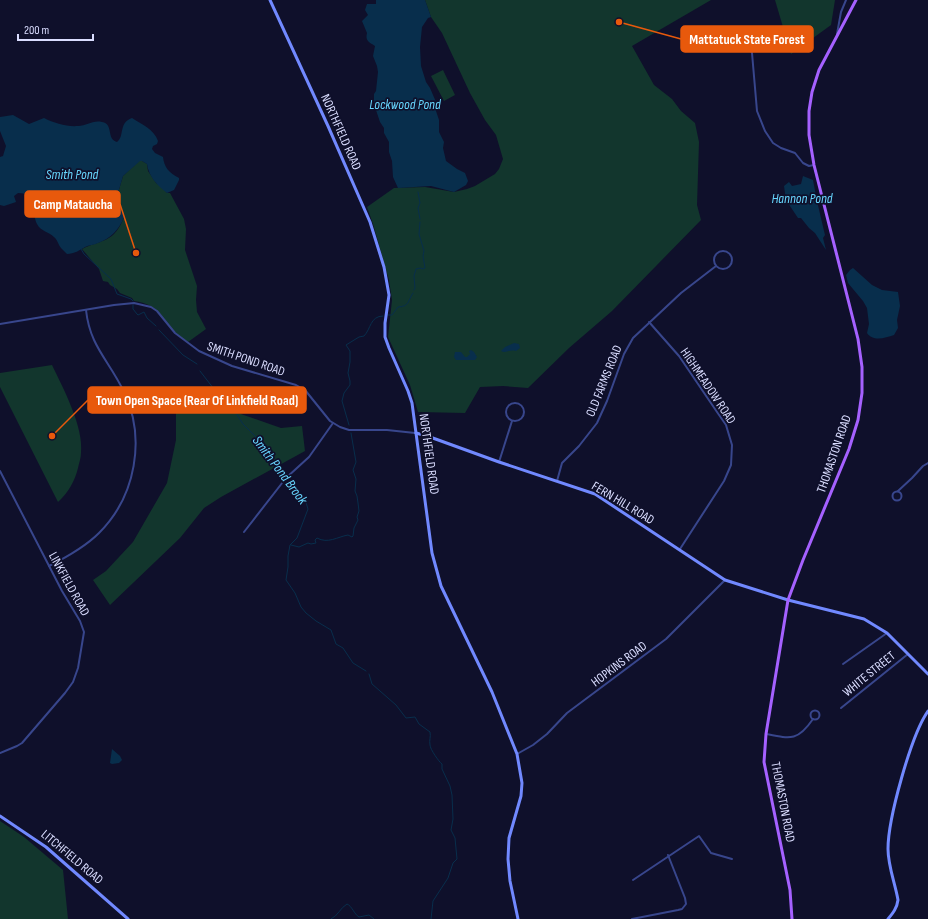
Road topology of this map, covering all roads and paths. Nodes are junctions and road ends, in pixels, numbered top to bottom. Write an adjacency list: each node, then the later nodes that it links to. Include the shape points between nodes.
1 (270, 0): 13 (street, NORTHFIELD ROAD, via 370,222 384,267 389,295 385,337 411,398)
2 (846, 0): 5 (street)
3 (856, 0): 5 (main road, THOMASTON ROAD)
4 (742, 32): 6 (street, via 752,53 757,111 766,131 773,143 795,153 809,166)
5 (837, 35): 6 (main road, THOMASTON ROAD, via 819,70 809,111 809,135)
6 (814, 165): 23 (main road, THOMASTON ROAD, via 858,339 862,393 858,420 849,449)
7 (716, 266): 7 (street, OLD FARMS ROAD, via 713,260 717,253 725,251 730,254 732,260 728,267 723,269); 9 (street, OLD FARMS ROAD)
8 (86, 309): 10 (street, SMITH POND ROAD); 12 (street, SMITH POND ROAD, via 127,303 151,307 175,333 199,351 221,362 302,388); 21 (street, via 94,342 120,384 130,406 135,435 134,465 125,495 100,532 87,544)
9 (649, 322): 17 (street, OLD FARMS ROAD, via 628,344 597,423 562,463); 20 (street, HIGHMEADOW ROAD, via 679,356 726,425 732,445 731,465 724,482)
10 (0, 324)
11 (512, 420): 11 (street, via 519,420 524,415 523,407 517,403 510,404 506,410 507,416); 14 (street)
12 (333, 423): 13 (street, SMITH POND ROAD, via 349,430); 19 (street, via 309,457 284,481)
13 (416, 433): 14 (street, FERN HILL ROAD); 33 (street, NORTHFIELD ROAD, via 432,553 441,586 492,692)
14 (499, 462): 17 (street, FERN HILL ROAD)
15 (928, 463): 18 (street)
16 (0, 471): 21 (street, LINKFIELD ROAD)
17 (557, 481): 20 (street, FERN HILL ROAD, via 595,494)
18 (898, 491): 18 (street, via 892,495 897,500 902,496)
19 (244, 532)
20 (680, 549): 22 (street, FERN HILL ROAD)
21 (49, 566): 32 (street, LINKFIELD ROAD, via 83,628 78,668 68,689 22,743)
22 (725, 580): 23 (street, FERN HILL ROAD); 33 (street, HOPKINS ROAD, via 666,639 567,713 533,745)
23 (788, 600): 24 (street, FERN HILL ROAD, via 864,620); 31 (main road, THOMASTON ROAD)
24 (886, 633): 25 (street, FERN HILL ROAD); 26 (street)
25 (909, 653): 27 (street, FERN HILL ROAD); 28 (street, WHITE STREET)
26 (843, 664)
27 (928, 674)
28 (841, 708)
29 (928, 711): 42 (street, via 920,724 907,761 891,825 889,862 898,900 893,914)
30 (813, 719): 30 (street, via 819,718 818,711 811,712); 31 (street, via 803,732 794,737)
31 (766, 734): 41 (main road, THOMASTON ROAD, via 764,762 790,890)
32 (0, 753)
33 (517, 754): 39 (street, NORTHFIELD ROAD, via 522,796 508,838 508,859)
34 (0, 816): 38 (street, LITCHFIELD ROAD, via 46,847)
35 (668, 855): 36 (street, via 696,836 700,837 711,853); 37 (street); 40 (street, via 686,898 686,904 682,909)
36 (732, 860)
37 (633, 880)
38 (128, 919)
39 (518, 919)
40 (632, 919)
41 (792, 919)
42 (888, 919)

